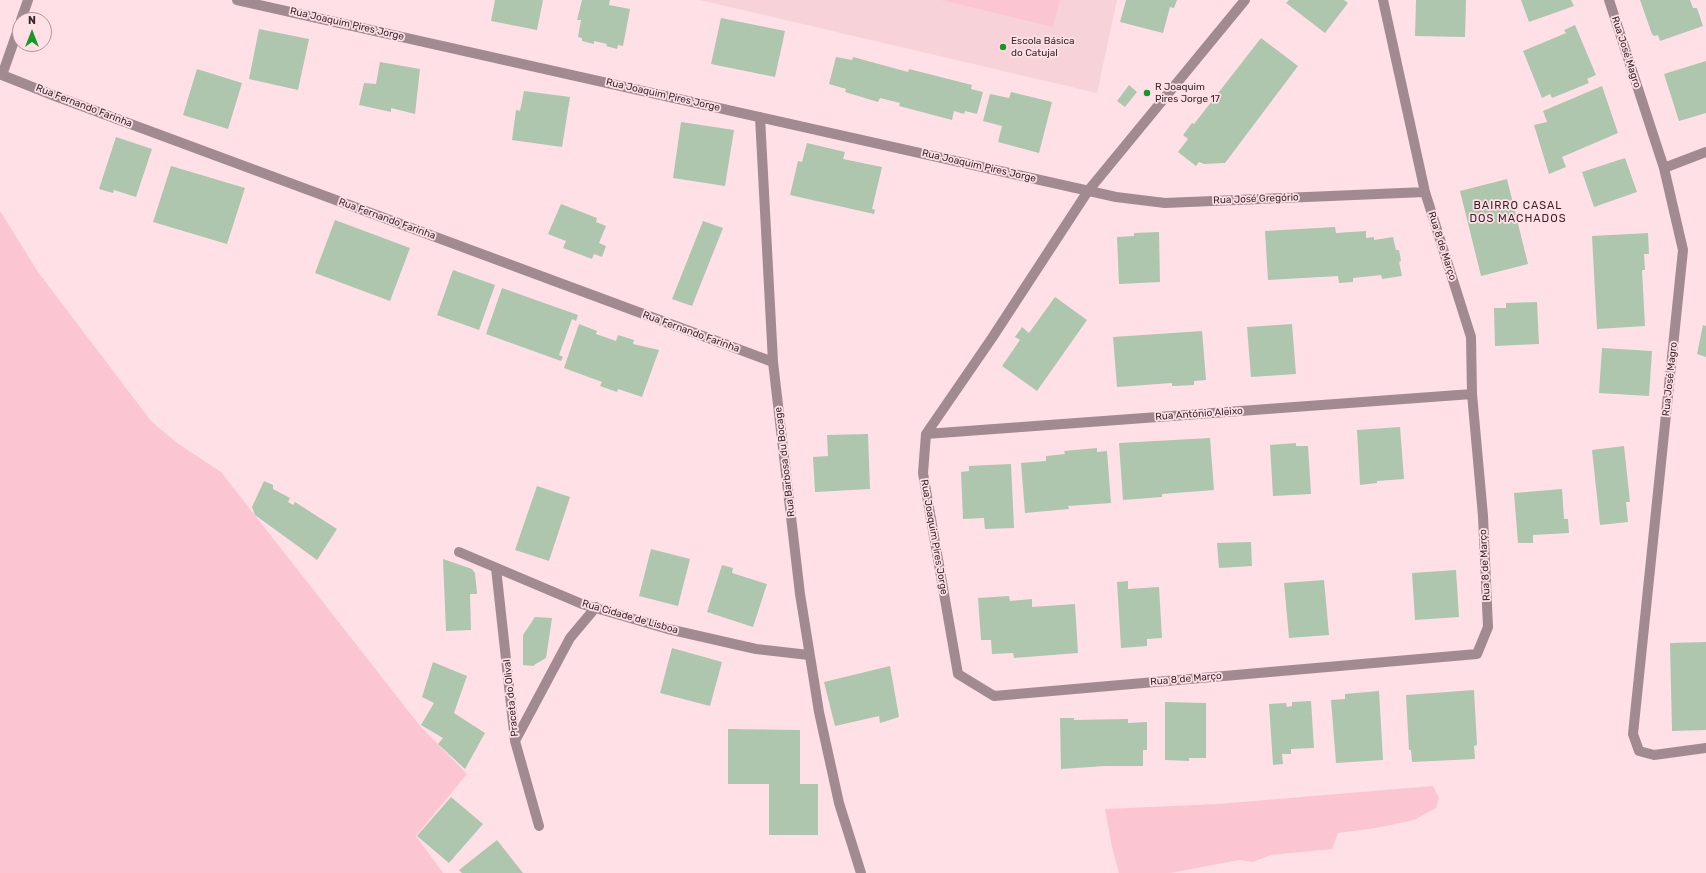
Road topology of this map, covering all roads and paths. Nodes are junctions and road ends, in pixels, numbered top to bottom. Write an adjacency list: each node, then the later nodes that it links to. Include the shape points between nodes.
1 (28, 0): 6 (street)
2 (237, 0): 8 (street, Rua Joaquim Pires Jorge)
3 (1245, 0): 11 (street)
4 (1384, 0): 12 (street, Rua 8 de Março)
5 (1609, 0): 10 (street, Rua José Magro)
6 (24, 12)
7 (12, 47): 13 (street, Rua Fernando Farinha, via 2,75)
8 (760, 117): 11 (street, Rua Joaquim Pires Jorge); 13 (street, Rua Barbosa du Bocage)
9 (1706, 152): 10 (street)
10 (1664, 168): 22 (street, Rua José Magro, via 1683,250 1633,734 1639,751 1654,755)
11 (1088, 190): 12 (street, Rua José Gregório, via 1116,197 1165,202); 15 (street)
12 (1425, 192): 14 (street, Rua 8 de Março, via 1471,337)
13 (773, 362): 19 (street, Rua Barbosa du Bocage)
14 (1472, 394): 15 (street, Rua António Aleixo); 20 (street, Rua 8 de Março, via 1483,516 1488,627 1477,654)
15 (926, 434): 20 (street, Rua Joaquim Pires Jorge, via 923,473 958,674)
16 (459, 552): 17 (street, Rua Cidade de Lisboa)
17 (496, 568): 18 (street, Rua Cidade de Lisboa, via 582,604); 21 (street, Praceta do Olival)
18 (596, 607): 19 (street, Rua Cidade de Lisboa, via 675,631 756,649); 21 (street, via 570,638)
19 (809, 655): 24 (street, Rua Barbosa du Bocage, via 839,803)
20 (994, 696)
21 (516, 741): 23 (street, Praceta do Olival)
22 (1706, 748)
23 (539, 826)
24 (861, 873)

